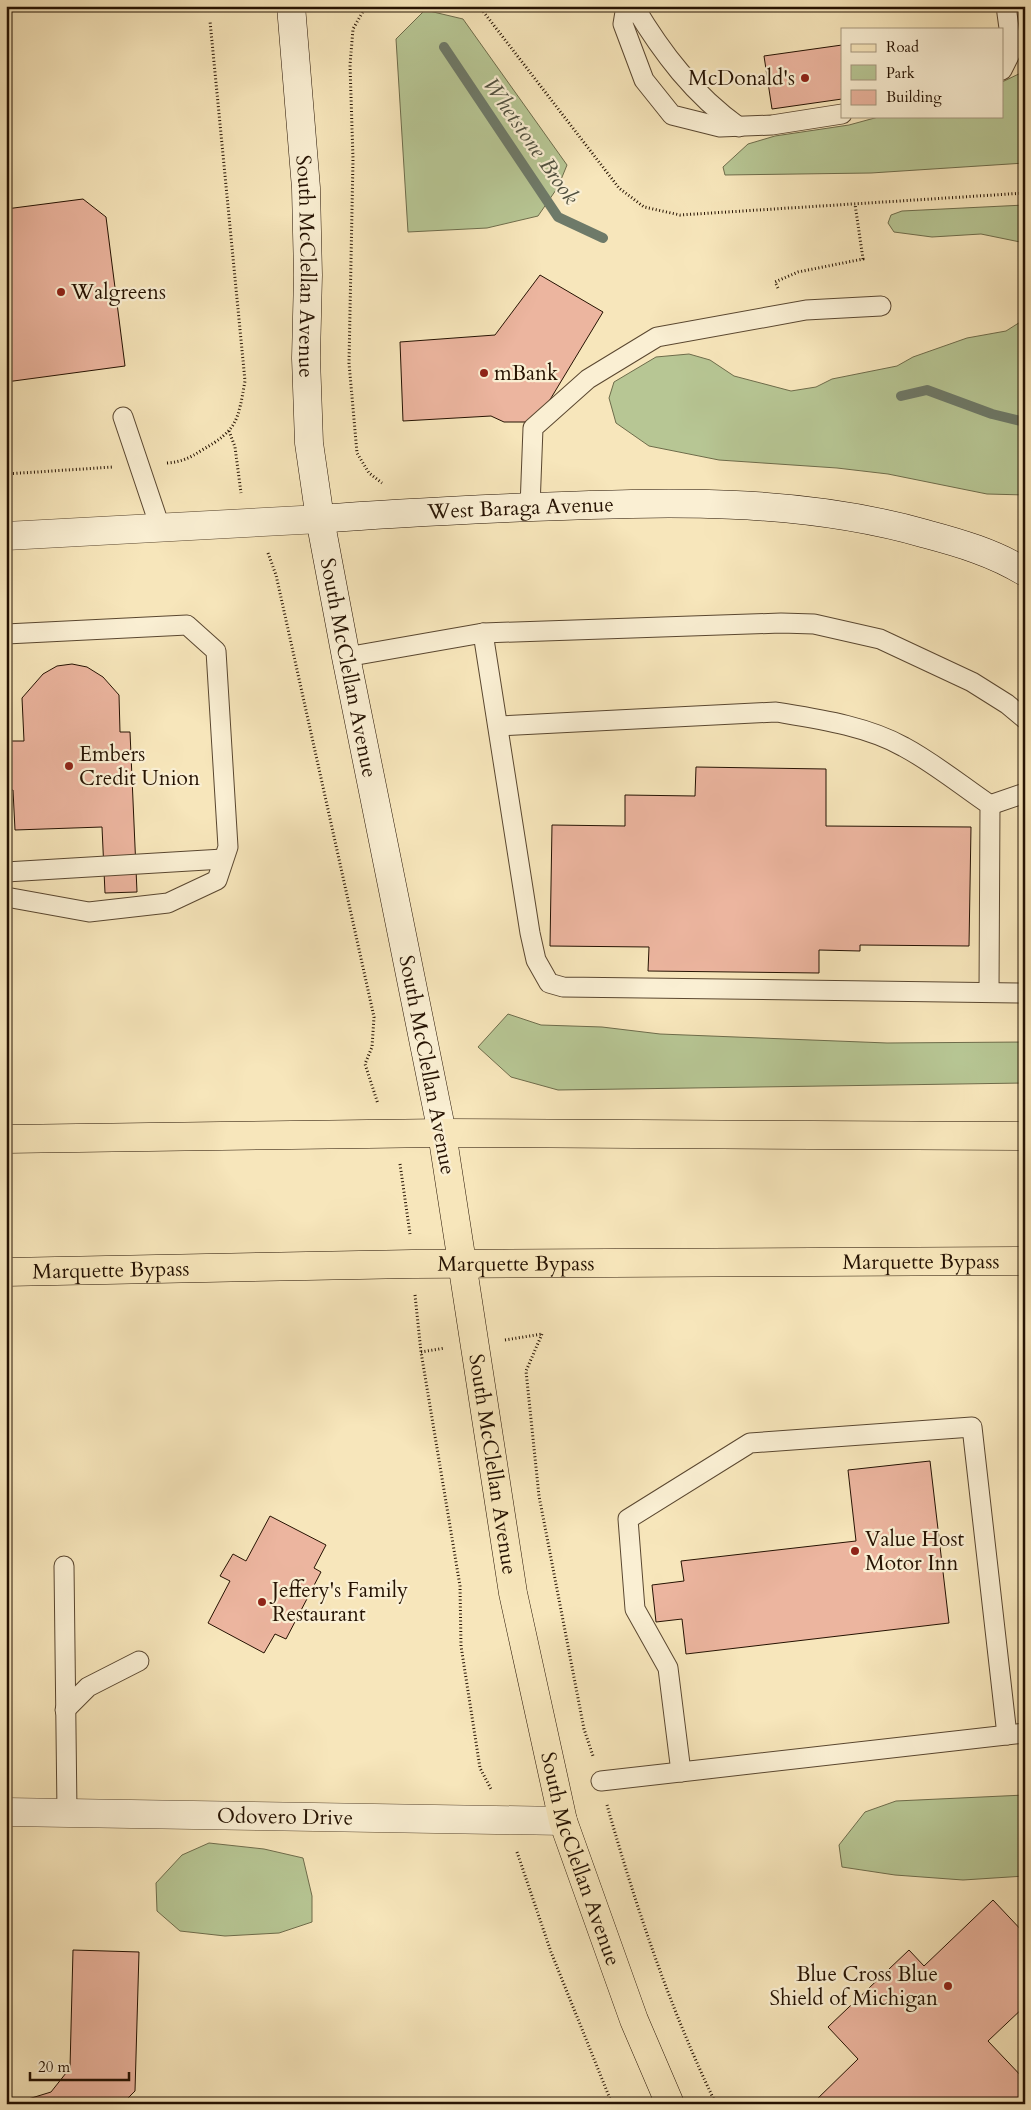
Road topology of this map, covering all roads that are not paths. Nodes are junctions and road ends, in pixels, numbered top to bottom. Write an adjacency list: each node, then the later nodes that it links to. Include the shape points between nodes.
1 (291, 6): 11 (street, South McClellan Avenue, via 306,188 309,443)
2 (626, 6): 7 (lane, via 623,24 644,80 672,115 720,127)
3 (634, 6): 7 (lane, via 650,33 690,85)
4 (1006, 6): 5 (lane, via 1012,50)
5 (1004, 66)
6 (841, 114): 7 (lane)
7 (739, 127)
8 (881, 306): 10 (lane, via 806,310 657,337 588,379 533,428)
9 (123, 417): 12 (lane)
10 (530, 508): 11 (street, West Baraga Avenue); 14 (street, West Baraga Avenue, via 689,503 828,511 889,523 972,547)
11 (320, 518): 12 (street, West Baraga Avenue); 17 (street, South McClellan Avenue)
12 (160, 527): 13 (street, West Baraga Avenue)
13 (6, 536)
14 (1022, 567)
15 (483, 633): 17 (lane); 18 (lane, via 814,624 880,639 972,682); 19 (lane)
16 (6, 634): 22 (lane, via 187,625 216,651 228,847)
17 (346, 656): 27 (street, South McClellan Avenue)
18 (1025, 719)
19 (498, 726): 21 (lane, via 752,712 801,716 864,732 904,747); 25 (lane, via 536,960 549,983 563,987)
20 (1025, 793): 21 (lane)
21 (990, 805): 25 (lane)
22 (223, 860): 23 (lane); 24 (lane, via 217,880 168,904 90,912)
23 (6, 872)
24 (6, 897)
25 (989, 992): 26 (lane)
26 (1025, 993)
27 (442, 1133): 28 (main road); 29 (main road); 31 (main road, South McClellan Avenue)
28 (1025, 1136)
29 (6, 1139)
30 (1025, 1261): 31 (main road, Marquette Bypass)
31 (462, 1265): 32 (main road, Marquette Bypass); 41 (main road, South McClellan Avenue, via 513,1593)
32 (6, 1272)
33 (64, 1566): 35 (lane)
34 (139, 1661): 35 (lane, via 88,1686)
35 (65, 1710): 40 (lane)
36 (1016, 1734): 37 (lane); 37 (lane, via 972,1427 750,1443 628,1519 635,1608 668,1668)
37 (681, 1772): 38 (lane)
38 (601, 1781)
39 (6, 1812): 40 (street, Odovero Drive)
40 (67, 1812): 41 (street, Odovero Drive)
41 (563, 1821): 42 (main road, South McClellan Avenue, via 634,2020)
42 (670, 2104)

